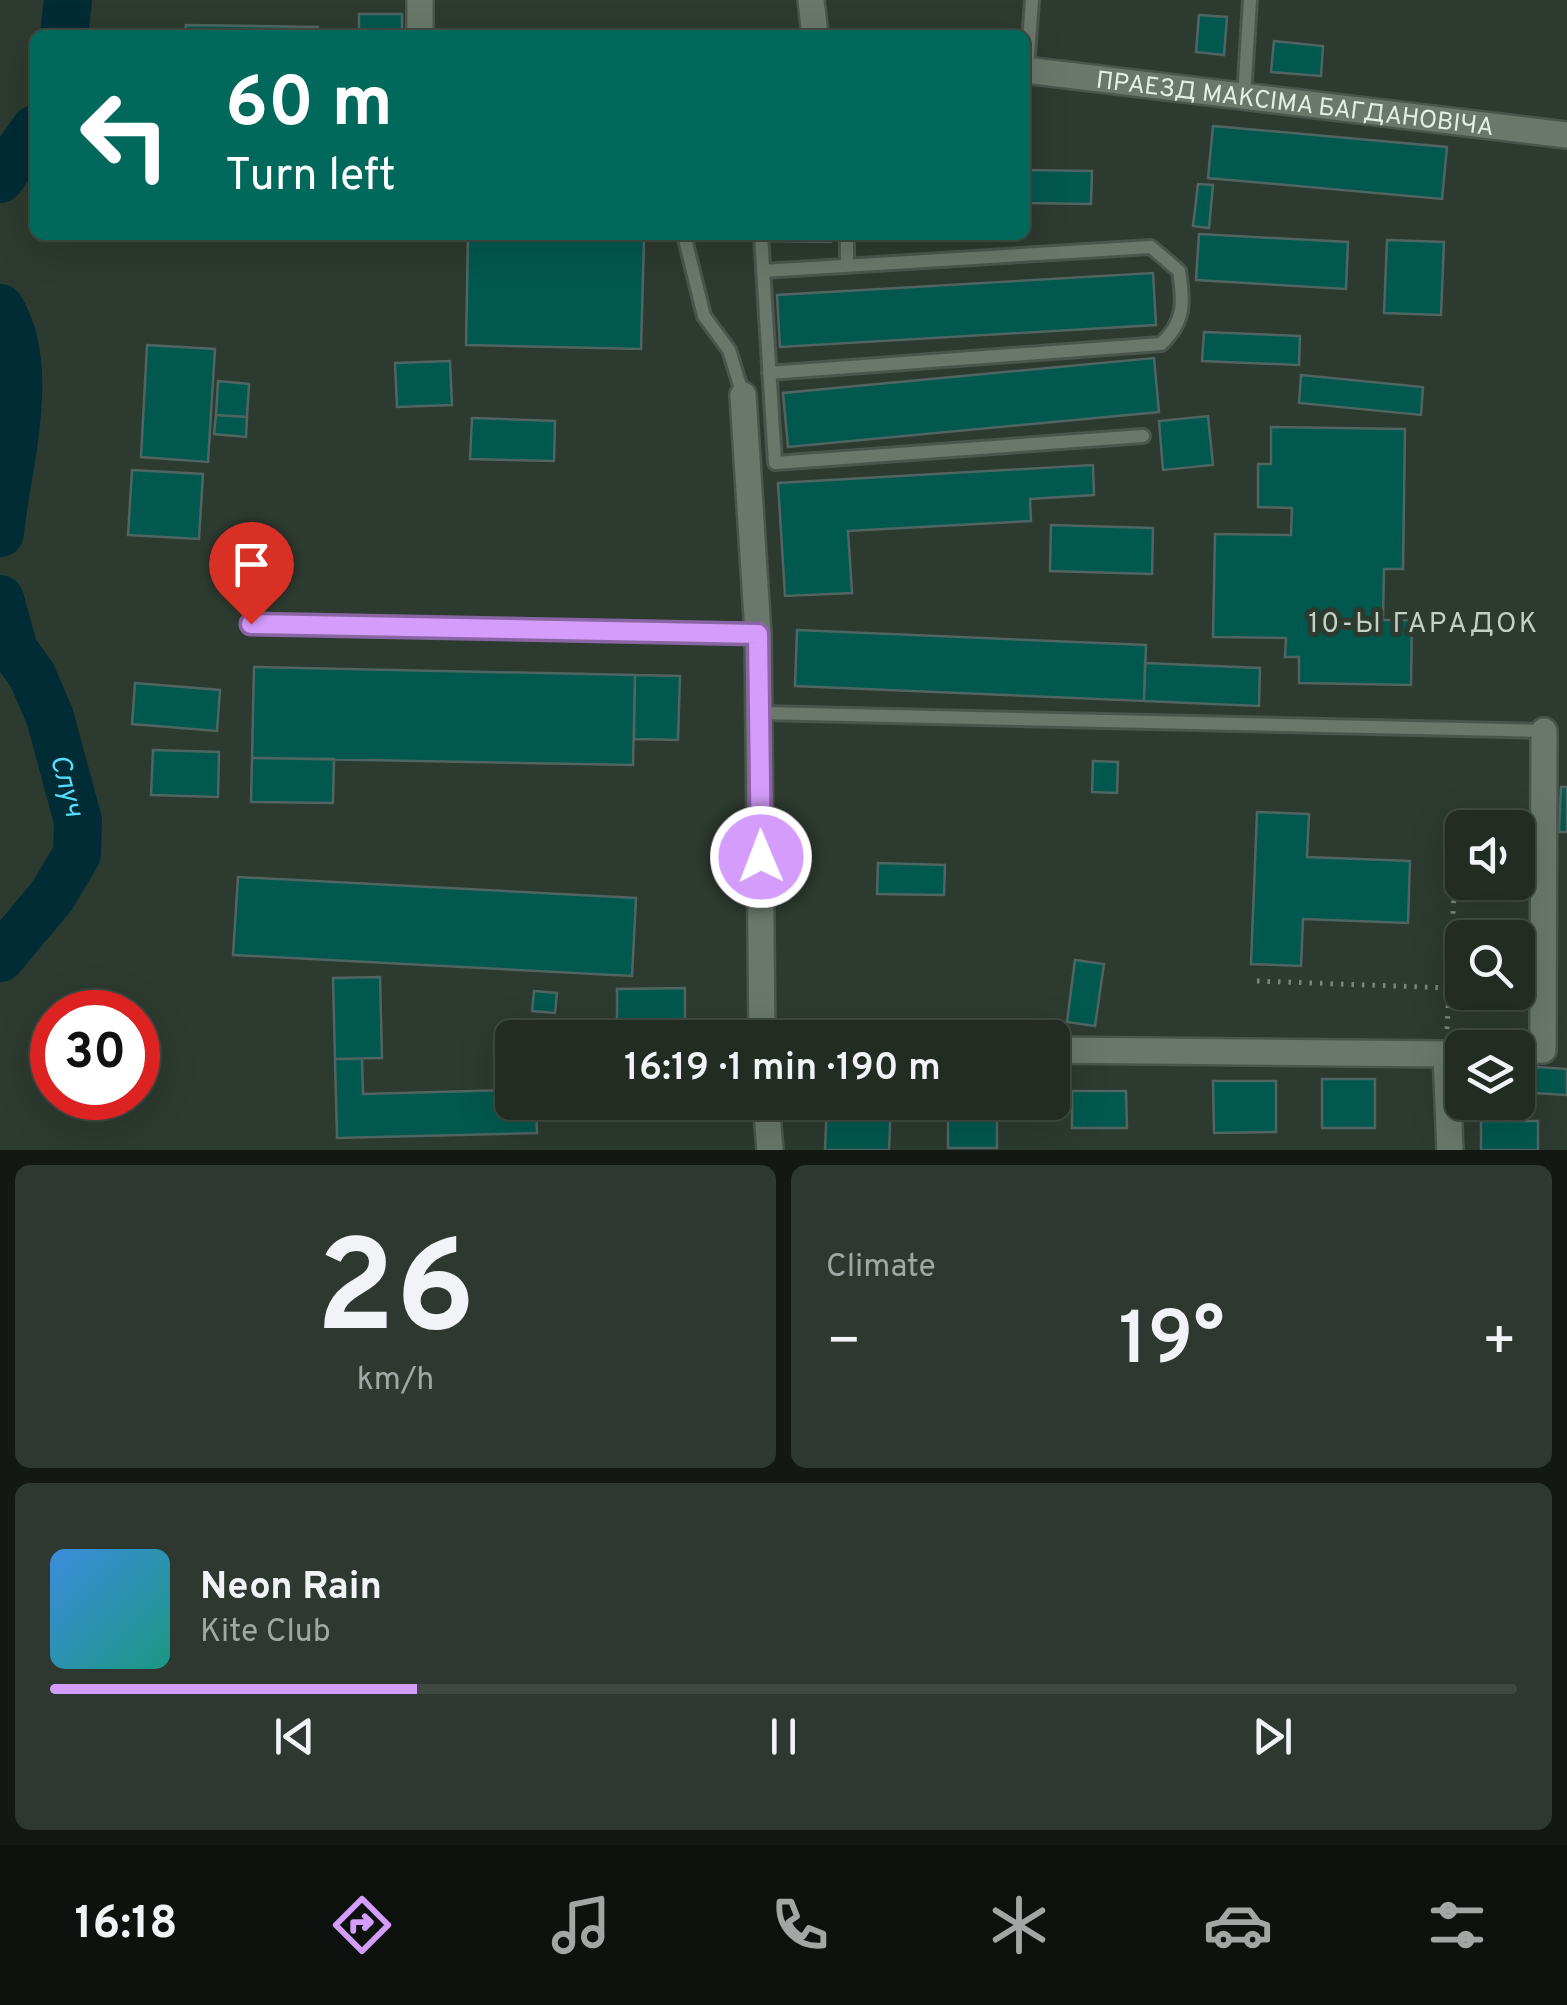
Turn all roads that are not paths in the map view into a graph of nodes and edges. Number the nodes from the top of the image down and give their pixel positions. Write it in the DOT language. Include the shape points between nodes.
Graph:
graph roads {
  1 [pos="420,0"];
  2 [pos="811,0"];
  3 [pos="1032,0"];
  4 [pos="1250,0"];
  5 [pos="420,30"];
  6 [pos="815,30"];
  7 [pos="1029,30"];
  8 [pos="1030,70"];
  9 [pos="1244,96"];
  10 [pos="1567,135"];
  11 [pos="685,240"];
  12 [pos="761,240"];
  13 [pos="847,240"];
  14 [pos="847,266"];
  15 [pos="763,271"];
  16 [pos="769,373"];
  17 [pos="742,395"];
  18 [pos="1142,436"];
  19 [pos="251,624"];
  20 [pos="758,634"];
  21 [pos="760,713"];
  22 [pos="1544,731"];
  23 [pos="762,1020"];
  24 [pos="1070,1050"];
  25 [pos="1535,1051"];
  26 [pos="1445,1054"];
  27 [pos="768,1120"];
  28 [pos="1451,1120"];
  29 [pos="770,1150"];
  30 [pos="1450,1150"];
  1 -- 5 [label="street"];
  2 -- 6 [label="street"];
  3 -- 7 [label="lane"];
  4 -- 9 [label="lane"];
  8 -- 9 [label="street, ПРАЕЗД МАКСІМА БАГДАНОВІЧА"];
  9 -- 10 [label="street, ПРАЕЗД МАКСІМА БАГДАНОВІЧА"];
  11 -- 17 [label="lane" via="704,316 729,350"];
  12 -- 15 [label="lane"];
  13 -- 14 [label="lane"];
  14 -- 15 [label="lane"];
  14 -- 16 [label="lane" via="1151,247 1179,271 1182,307 1176,331 1161,344"];
  15 -- 16 [label="lane"];
  16 -- 18 [label="lane" via="775,463"];
  17 -- 20 [label="street"];
  19 -- 20 [label="lane"];
  20 -- 21 [label="street"];
  21 -- 22 [label="lane"];
  21 -- 23 [label="street"];
  22 -- 25 [label="street" via="1542,1050"];
  24 -- 26 [label="street"];
  27 -- 29 [label="street"];
  28 -- 30 [label="street"];
}
